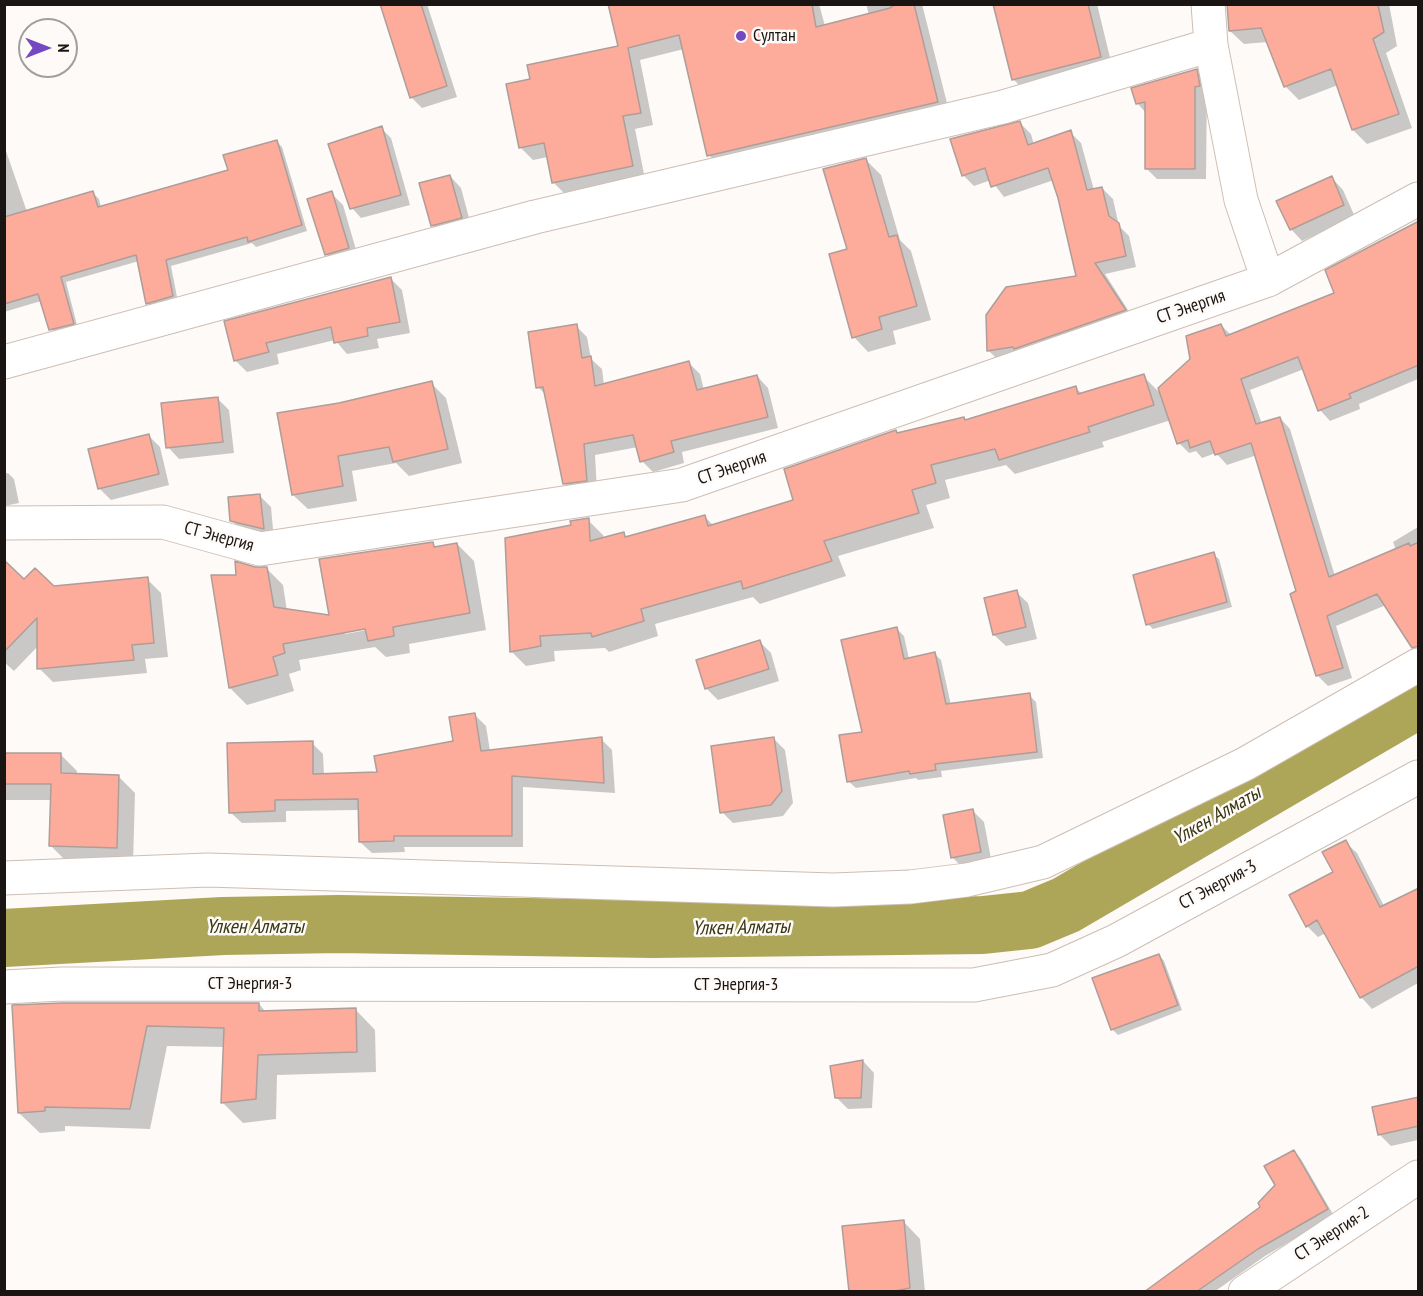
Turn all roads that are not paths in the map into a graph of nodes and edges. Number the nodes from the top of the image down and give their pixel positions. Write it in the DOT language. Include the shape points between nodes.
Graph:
graph roads {
  1 [pos="1208,4"];
  2 [pos="1211,45"];
  3 [pos="1419,199"];
  4 [pos="1268,280"];
  5 [pos="4,362"];
  6 [pos="4,523"];
  7 [pos="1419,665"];
  8 [pos="1419,777"];
  9 [pos="4,878"];
  10 [pos="4,987"];
  11 [pos="1419,1177"];
  12 [pos="1245,1292"];
  1 -- 2 [label="street"];
  2 -- 4 [label="street" via="1240,200"];
  2 -- 5 [label="street" via="1003,107 535,217"];
  3 -- 4 [label="street, СТ Энергия"];
  4 -- 6 [label="street, СТ Энергия" via="682,485 260,549 163,522"];
  7 -- 9 [label="street" via="1245,764 1043,862 967,880 833,890 208,870"];
  8 -- 10 [label="street, СТ Энергия-3" via="1116,941 1052,970 974,985"];
  11 -- 12 [label="street, СТ Энергия-2"];
}
